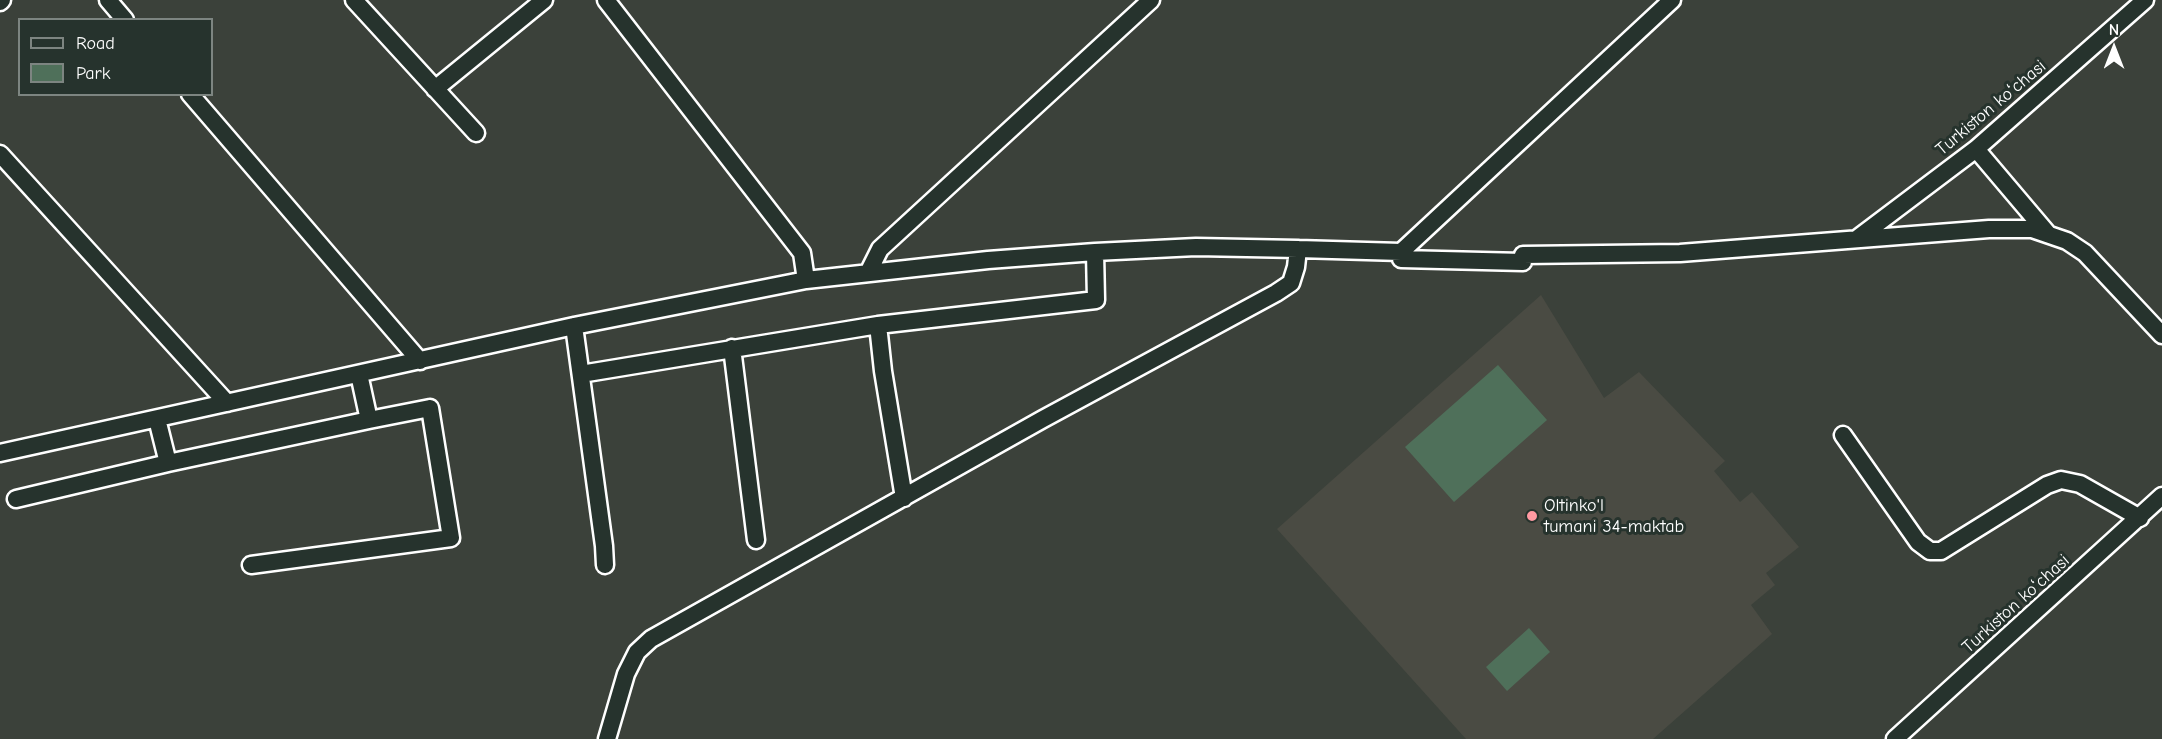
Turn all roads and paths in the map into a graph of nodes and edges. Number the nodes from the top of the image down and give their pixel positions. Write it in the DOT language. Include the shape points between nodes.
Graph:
graph roads {
  1 [pos="108,0"];
  2 [pos="354,0"];
  3 [pos="544,0"];
  4 [pos="606,0"];
  5 [pos="1152,0"];
  6 [pos="1672,0"];
  7 [pos="2145,0"];
  8 [pos="123,18"];
  9 [pos="435,89"];
  10 [pos="192,96"];
  11 [pos="476,133"];
  12 [pos="1976,149"];
  13 [pos="0,154"];
  14 [pos="2049,234"];
  15 [pos="1857,239"];
  16 [pos="1298,249"];
  17 [pos="1095,252"];
  18 [pos="1401,252"];
  19 [pos="868,273"];
  20 [pos="806,280"];
  21 [pos="878,325"];
  22 [pos="574,326"];
  23 [pos="2162,335"];
  24 [pos="732,348"];
  25 [pos="420,361"];
  26 [pos="359,374"];
  27 [pos="581,374"];
  28 [pos="227,403"];
  29 [pos="157,419"];
  30 [pos="369,420"];
  31 [pos="1843,435"];
  32 [pos="4,447"];
  33 [pos="168,463"];
  34 [pos="2162,496"];
  35 [pos="904,498"];
  36 [pos="16,499"];
  37 [pos="2140,518"];
  38 [pos="756,540"];
  39 [pos="251,565"];
  40 [pos="605,565"];
  41 [pos="607,739"];
  42 [pos="1895,739"];
  1 -- 8 [label="street"];
  2 -- 9 [label="street"];
  3 -- 9 [label="street"];
  4 -- 20 [label="street" via="802,253"];
  5 -- 19 [label="street" via="880,249"];
  6 -- 18 [label="street"];
  7 -- 12 [label="street, Turkiston koʻchasi"];
  9 -- 11 [label="street"];
  10 -- 25 [label="street"];
  12 -- 14 [label="street"];
  12 -- 15 [label="street, Turkiston koʻchasi"];
  13 -- 28 [label="street"];
  14 -- 15 [label="street" via="2013,228"];
  14 -- 23 [label="street" via="2085,253"];
  15 -- 18 [label="street" via="1680,253 1523,255 1522,262 1401,259"];
  16 -- 17 [label="street" via="1196,247"];
  16 -- 18 [label="street"];
  16 -- 35 [label="street" via="1291,283 1276,293"];
  17 -- 19 [label="street"];
  17 -- 21 [label="street" via="1096,300"];
  19 -- 20 [label="street"];
  20 -- 22 [label="street"];
  21 -- 24 [label="street"];
  21 -- 35 [label="street"];
  22 -- 25 [label="street"];
  22 -- 27 [label="street"];
  24 -- 27 [label="street"];
  24 -- 38 [label="street"];
  25 -- 26 [label="street"];
  26 -- 28 [label="street"];
  26 -- 30 [label="street"];
  27 -- 40 [label="street"];
  28 -- 29 [label="street"];
  29 -- 32 [label="street"];
  29 -- 33 [label="street"];
  30 -- 33 [label="street"];
  30 -- 39 [label="street" via="430,408 451,538"];
  31 -- 37 [label="street" via="1918,542 1930,551 1941,551 2061,480 2080,484"];
  33 -- 36 [label="street"];
  34 -- 37 [label="street, Turkiston koʻchasi"];
  35 -- 41 [label="street" via="651,639 637,652 626,674"];
  37 -- 42 [label="street, Turkiston koʻchasi"];
}
